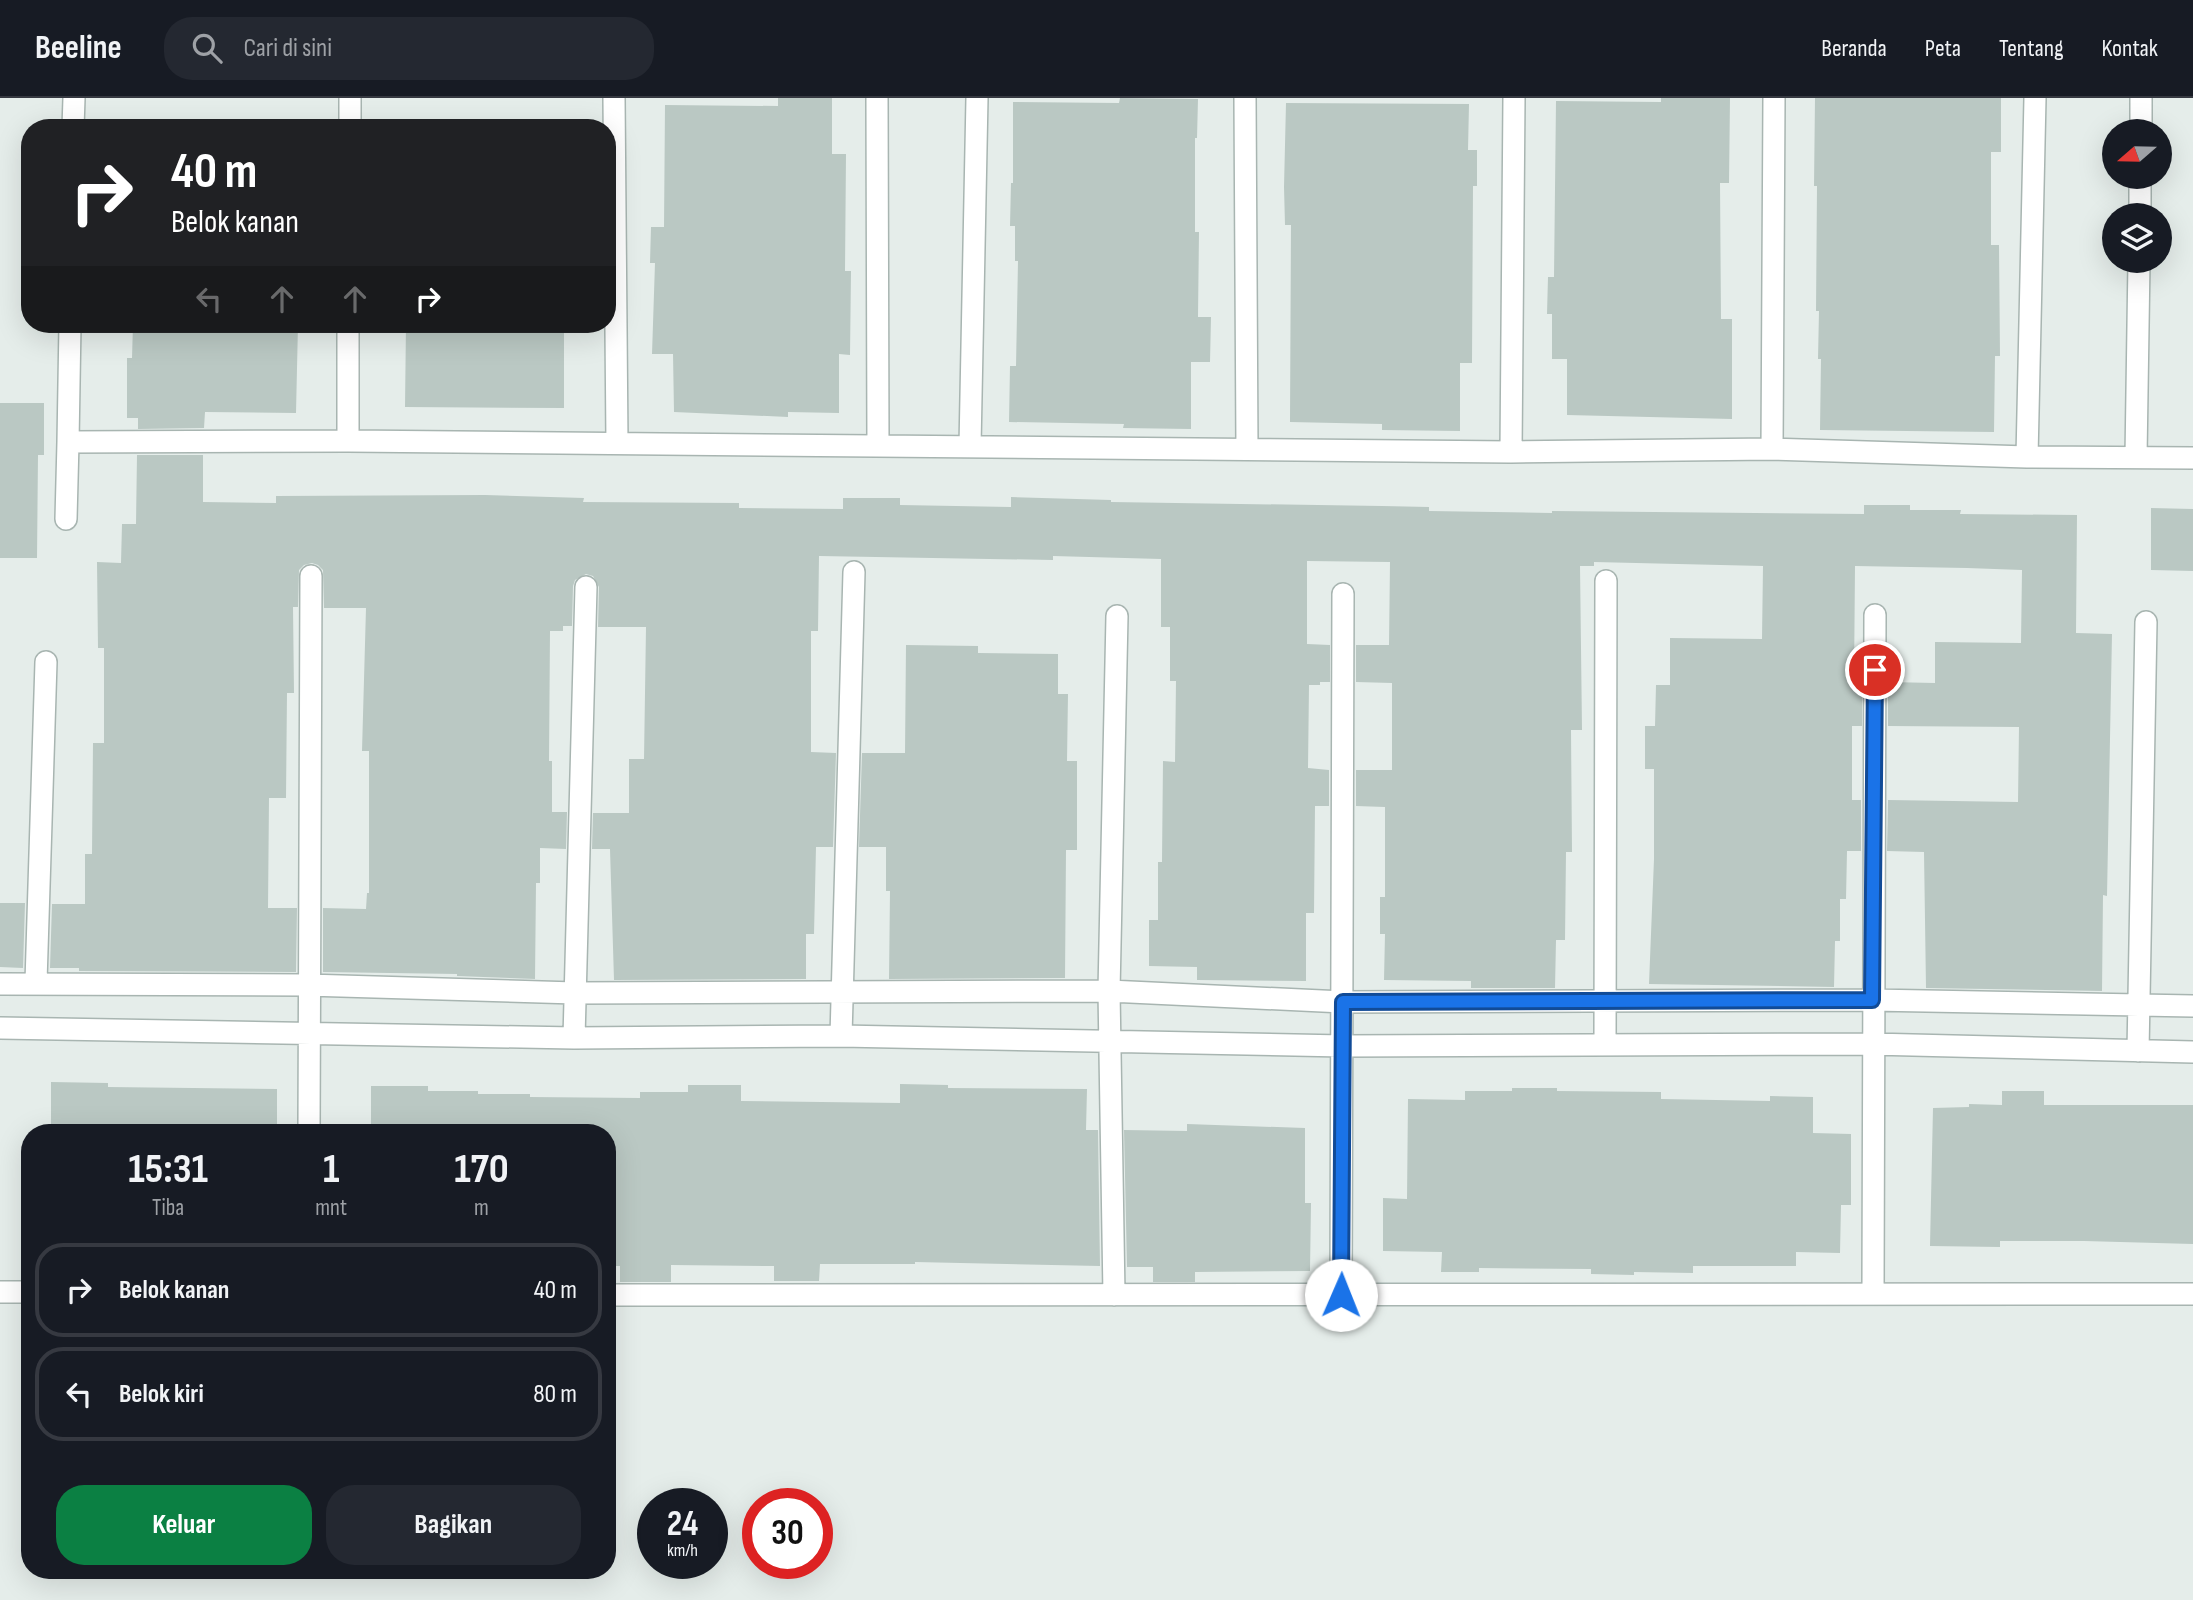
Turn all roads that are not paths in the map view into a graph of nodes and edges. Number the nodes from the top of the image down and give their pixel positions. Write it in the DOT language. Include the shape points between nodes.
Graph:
graph roads {
  1 [pos="74,98"];
  2 [pos="350,98"];
  3 [pos="614,98"];
  4 [pos="877,98"];
  5 [pos="977,98"];
  6 [pos="1245,98"];
  7 [pos="1514,98"];
  8 [pos="1774,98"];
  9 [pos="2035,98"];
  10 [pos="2141,98"];
  11 [pos="73,119"];
  12 [pos="350,119"];
  13 [pos="614,119"];
  14 [pos="2141,119"];
  15 [pos="2139,273"];
  16 [pos="616,328"];
  17 [pos="70,333"];
  18 [pos="348,333"];
  19 [pos="348,441"];
  20 [pos="68,442"];
  21 [pos="617,443"];
  22 [pos="878,446"];
  23 [pos="970,446"];
  24 [pos="1247,449"];
  25 [pos="1772,449"];
  26 [pos="1511,452"];
  27 [pos="2027,457"];
  28 [pos="2136,457"];
  29 [pos="2193,458"];
  30 [pos="66,519"];
  31 [pos="854,572"];
  32 [pos="310,576"];
  33 [pos="1606,581"];
  34 [pos="586,587"];
  35 [pos="1343,594"];
  36 [pos="1875,615"];
  37 [pos="1117,616"];
  38 [pos="2146,622"];
  39 [pos="46,662"];
  40 [pos="36,982"];
  41 [pos="0,984"];
  42 [pos="307,985"];
  43 [pos="841,990"];
  44 [pos="1110,991"];
  45 [pos="575,993"];
  46 [pos="1606,1000"];
  47 [pos="1872,1000"];
  48 [pos="1343,1002"];
  49 [pos="2193,1006"];
  50 [pos="2139,1007"];
  51 [pos="0,1028"];
  52 [pos="309,1035"];
  53 [pos="841,1035"];
  54 [pos="574,1038"];
  55 [pos="1110,1043"];
  56 [pos="1872,1044"];
  57 [pos="1605,1045"];
  58 [pos="1343,1046"];
  59 [pos="2138,1051"];
  60 [pos="2193,1052"];
  61 [pos="309,1124"];
  62 [pos="0,1292"];
  63 [pos="21,1292"];
  64 [pos="1873,1294"];
  65 [pos="2193,1294"];
  66 [pos="616,1295"];
  67 [pos="1114,1295"];
  68 [pos="1341,1295"];
  1 -- 11 [label="street"];
  2 -- 12 [label="street"];
  3 -- 13 [label="street"];
  4 -- 22 [label="street"];
  5 -- 23 [label="street"];
  6 -- 24 [label="street"];
  7 -- 26 [label="street"];
  8 -- 25 [label="street"];
  9 -- 27 [label="street"];
  10 -- 14 [label="street"];
  15 -- 28 [label="street"];
  16 -- 21 [label="street"];
  17 -- 20 [label="street"];
  18 -- 19 [label="street"];
  19 -- 20 [label="street"];
  19 -- 21 [label="street"];
  20 -- 30 [label="street"];
  21 -- 22 [label="street"];
  22 -- 23 [label="street"];
  23 -- 24 [label="street"];
  24 -- 26 [label="street"];
  25 -- 26 [label="street"];
  25 -- 27 [label="street"];
  27 -- 28 [label="street"];
  28 -- 29 [label="street"];
  31 -- 43 [label="street"];
  32 -- 42 [label="street"];
  33 -- 46 [label="street"];
  34 -- 45 [label="street"];
  35 -- 48 [label="street"];
  36 -- 47 [label="street"];
  37 -- 44 [label="street"];
  38 -- 50 [label="street"];
  39 -- 40 [label="street"];
  40 -- 41 [label="street"];
  40 -- 42 [label="street"];
  42 -- 45 [label="street"];
  42 -- 52 [label="street"];
  43 -- 44 [label="street"];
  43 -- 45 [label="street"];
  43 -- 53 [label="street"];
  44 -- 48 [label="street"];
  44 -- 55 [label="street"];
  45 -- 54 [label="street"];
  46 -- 47 [label="street"];
  46 -- 48 [label="street"];
  46 -- 57 [label="street"];
  47 -- 50 [label="street"];
  47 -- 56 [label="street"];
  48 -- 58 [label="street"];
  49 -- 50 [label="street"];
  50 -- 59 [label="street"];
  51 -- 52 [label="street"];
  52 -- 54 [label="street"];
  52 -- 61 [label="street"];
  53 -- 54 [label="street"];
  53 -- 55 [label="street"];
  55 -- 58 [label="street"];
  55 -- 67 [label="street"];
  56 -- 57 [label="street"];
  56 -- 59 [label="street"];
  56 -- 64 [label="street"];
  57 -- 58 [label="street"];
  58 -- 68 [label="street"];
  59 -- 60 [label="street"];
  62 -- 63 [label="street"];
  64 -- 65 [label="street"];
  64 -- 68 [label="street"];
  66 -- 67 [label="street"];
  67 -- 68 [label="street"];
}
